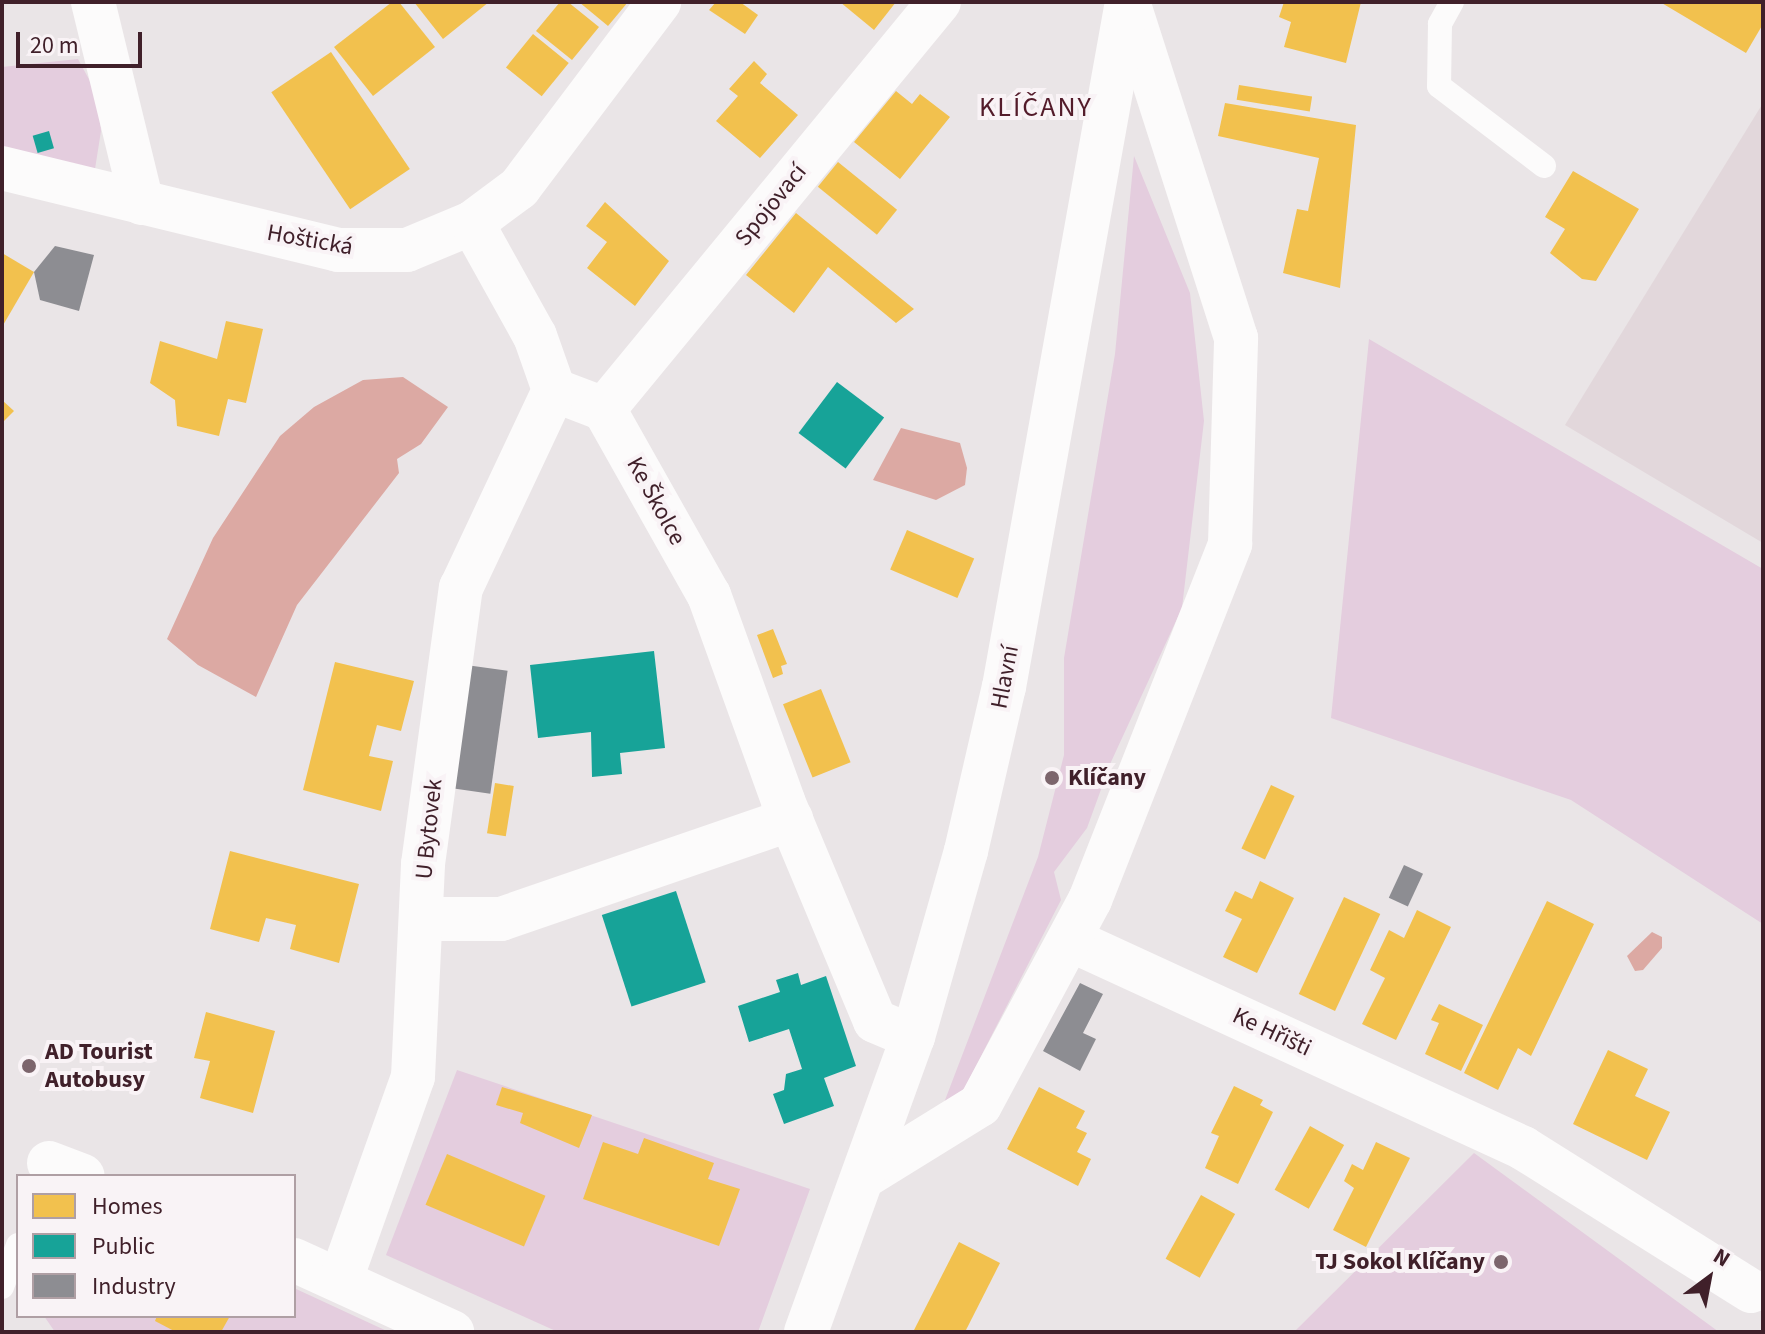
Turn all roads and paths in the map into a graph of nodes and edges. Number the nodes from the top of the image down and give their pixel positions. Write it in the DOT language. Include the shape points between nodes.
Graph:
graph roads {
  1 [pos="93,2"];
  2 [pos="659,2"];
  3 [pos="939,2"];
  4 [pos="1128,2"];
  5 [pos="1452,2"];
  6 [pos="1544,166"];
  7 [pos="2,168"];
  8 [pos="142,203"];
  9 [pos="472,223"];
  10 [pos="554,390"];
  11 [pos="604,409"];
  12 [pos="791,819"];
  13 [pos="423,919"];
  14 [pos="1071,940"];
  15 [pos="913,1037"];
  16 [pos="865,1176"];
  17 [pos="16,1250"];
  18 [pos="296,1261"];
  19 [pos="341,1279"];
  20 [pos="2,1287"];
  21 [pos="1751,1291"];
  22 [pos="452,1332"];
  23 [pos="806,1332"];
  1 -- 8 [label="street"];
  2 -- 9 [label="street, Hoštická" via="519,188"];
  3 -- 11 [label="street, Spojovací"];
  4 -- 14 [label="street" via="1236,338 1230,544"];
  4 -- 15 [label="street, Hlavní" via="1004,687 966,851"];
  5 -- 6 [label="lane" via="1440,24 1439,86"];
  7 -- 8 [label="street, Hoštická"];
  8 -- 9 [label="street, Hoštická" via="338,250 407,250"];
  9 -- 10 [label="street" via="535,336"];
  10 -- 11 [label="street"];
  10 -- 13 [label="street, U Bytovek" via="461,588 423,864"];
  11 -- 12 [label="street, Ke Školce" via="709,595"];
  12 -- 13 [label="street" via="501,919"];
  12 -- 15 [label="street, Ke Školce" via="875,1021"];
  13 -- 19 [label="street, U Bytovek" via="413,1077"];
  14 -- 16 [label="street" via="980,1105"];
  14 -- 21 [label="street, Ke Hřišti" via="1523,1148"];
  15 -- 16 [label="street, Hlavní"];
  16 -- 23 [label="street, Hlavní"];
  17 -- 20 [label="lane"];
  18 -- 19 [label="street"];
  19 -- 22 [label="street"];
}
